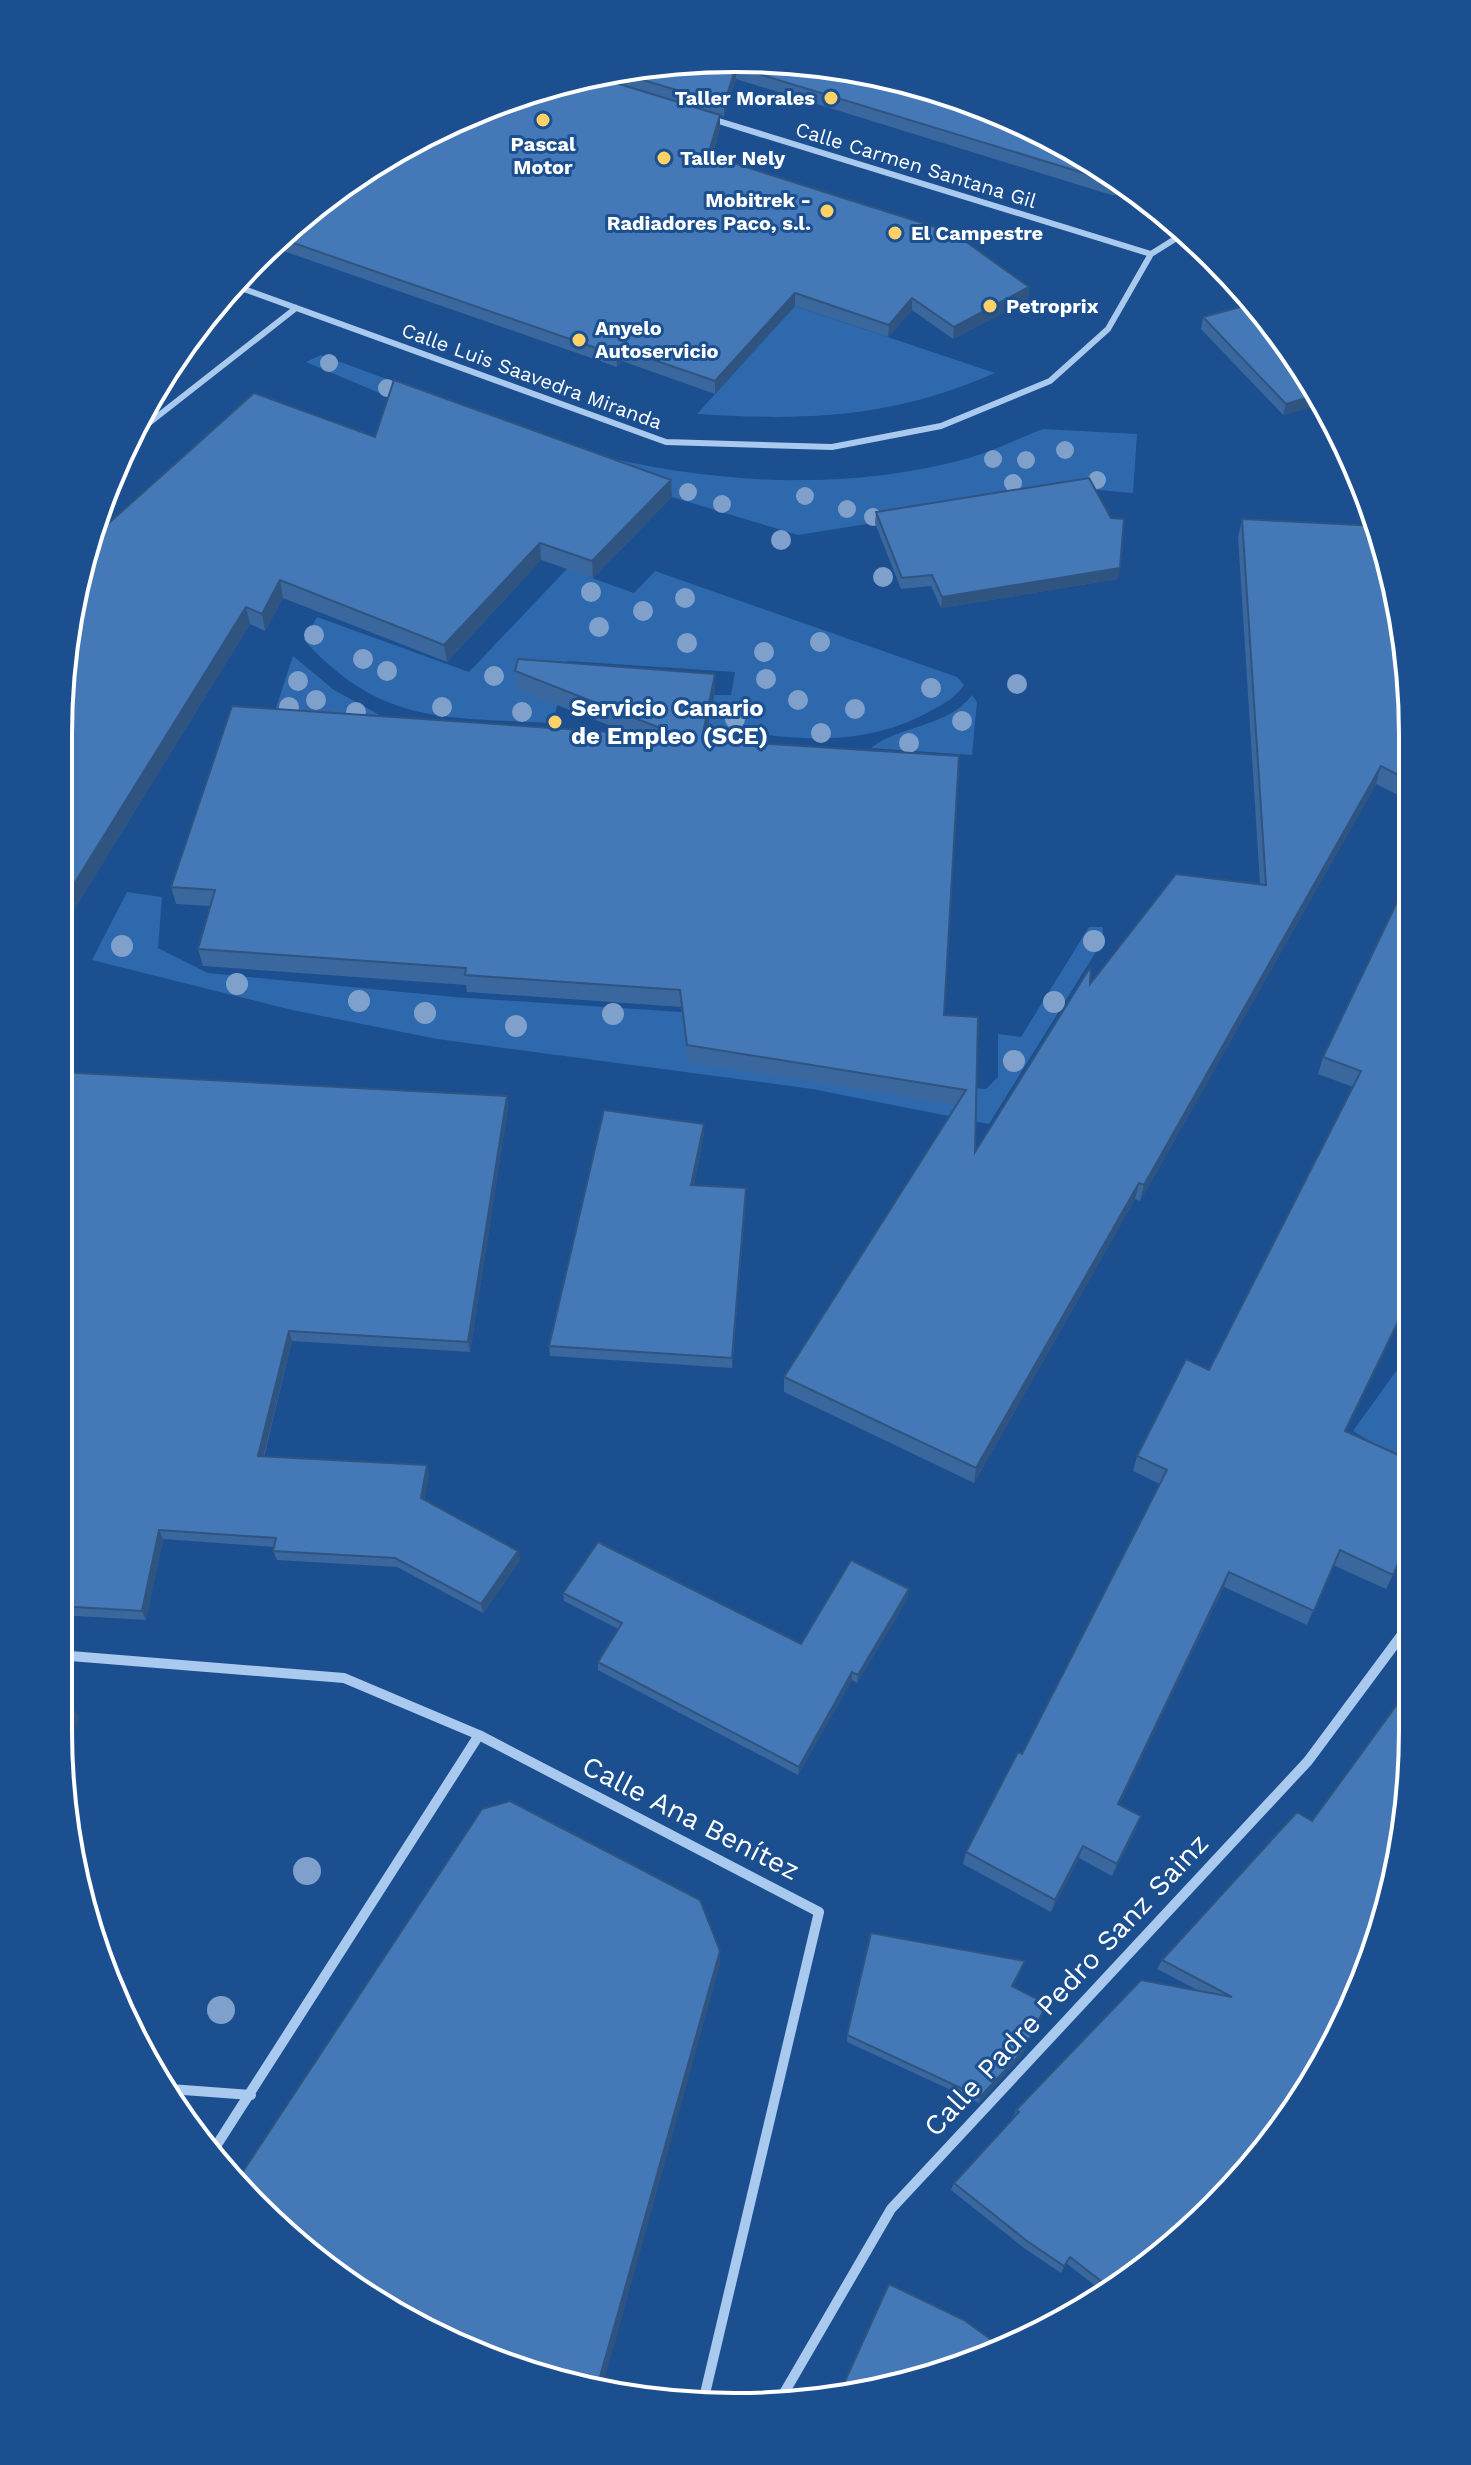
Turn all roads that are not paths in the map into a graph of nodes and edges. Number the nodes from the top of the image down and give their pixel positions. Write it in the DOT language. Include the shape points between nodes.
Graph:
graph roads {
  1 [pos="700,115"];
  2 [pos="1175,239"];
  3 [pos="1151,254"];
  4 [pos="245,289"];
  5 [pos="296,308"];
  6 [pos="152,421"];
  7 [pos="1399,1638"];
  8 [pos="72,1656"];
  9 [pos="479,1735"];
  10 [pos="179,2090"];
  11 [pos="251,2095"];
  12 [pos="218,2144"];
  13 [pos="785,2391"];
  14 [pos="705,2392"];
  1 -- 3 [label="street, Calle Carmen Santana Gil"];
  2 -- 3 [label="street, Calle Luis Saavedra Miranda"];
  3 -- 5 [label="street, Calle Luis Saavedra Miranda" via="1108,329 1050,381 941,426 832,447 666,442"];
  4 -- 5 [label="street, Calle Luis Saavedra Miranda"];
  5 -- 6 [label="street"];
  7 -- 13 [label="street, Calle Padre Pedro Sanz Sainz" via="1308,1761 891,2209"];
  8 -- 9 [label="street, Calle Ana Benítez" via="344,1678"];
  9 -- 11 [label="street"];
  9 -- 14 [label="street, Calle Ana Benítez" via="819,1912"];
  10 -- 11 [label="street"];
  11 -- 12 [label="street"];
}
